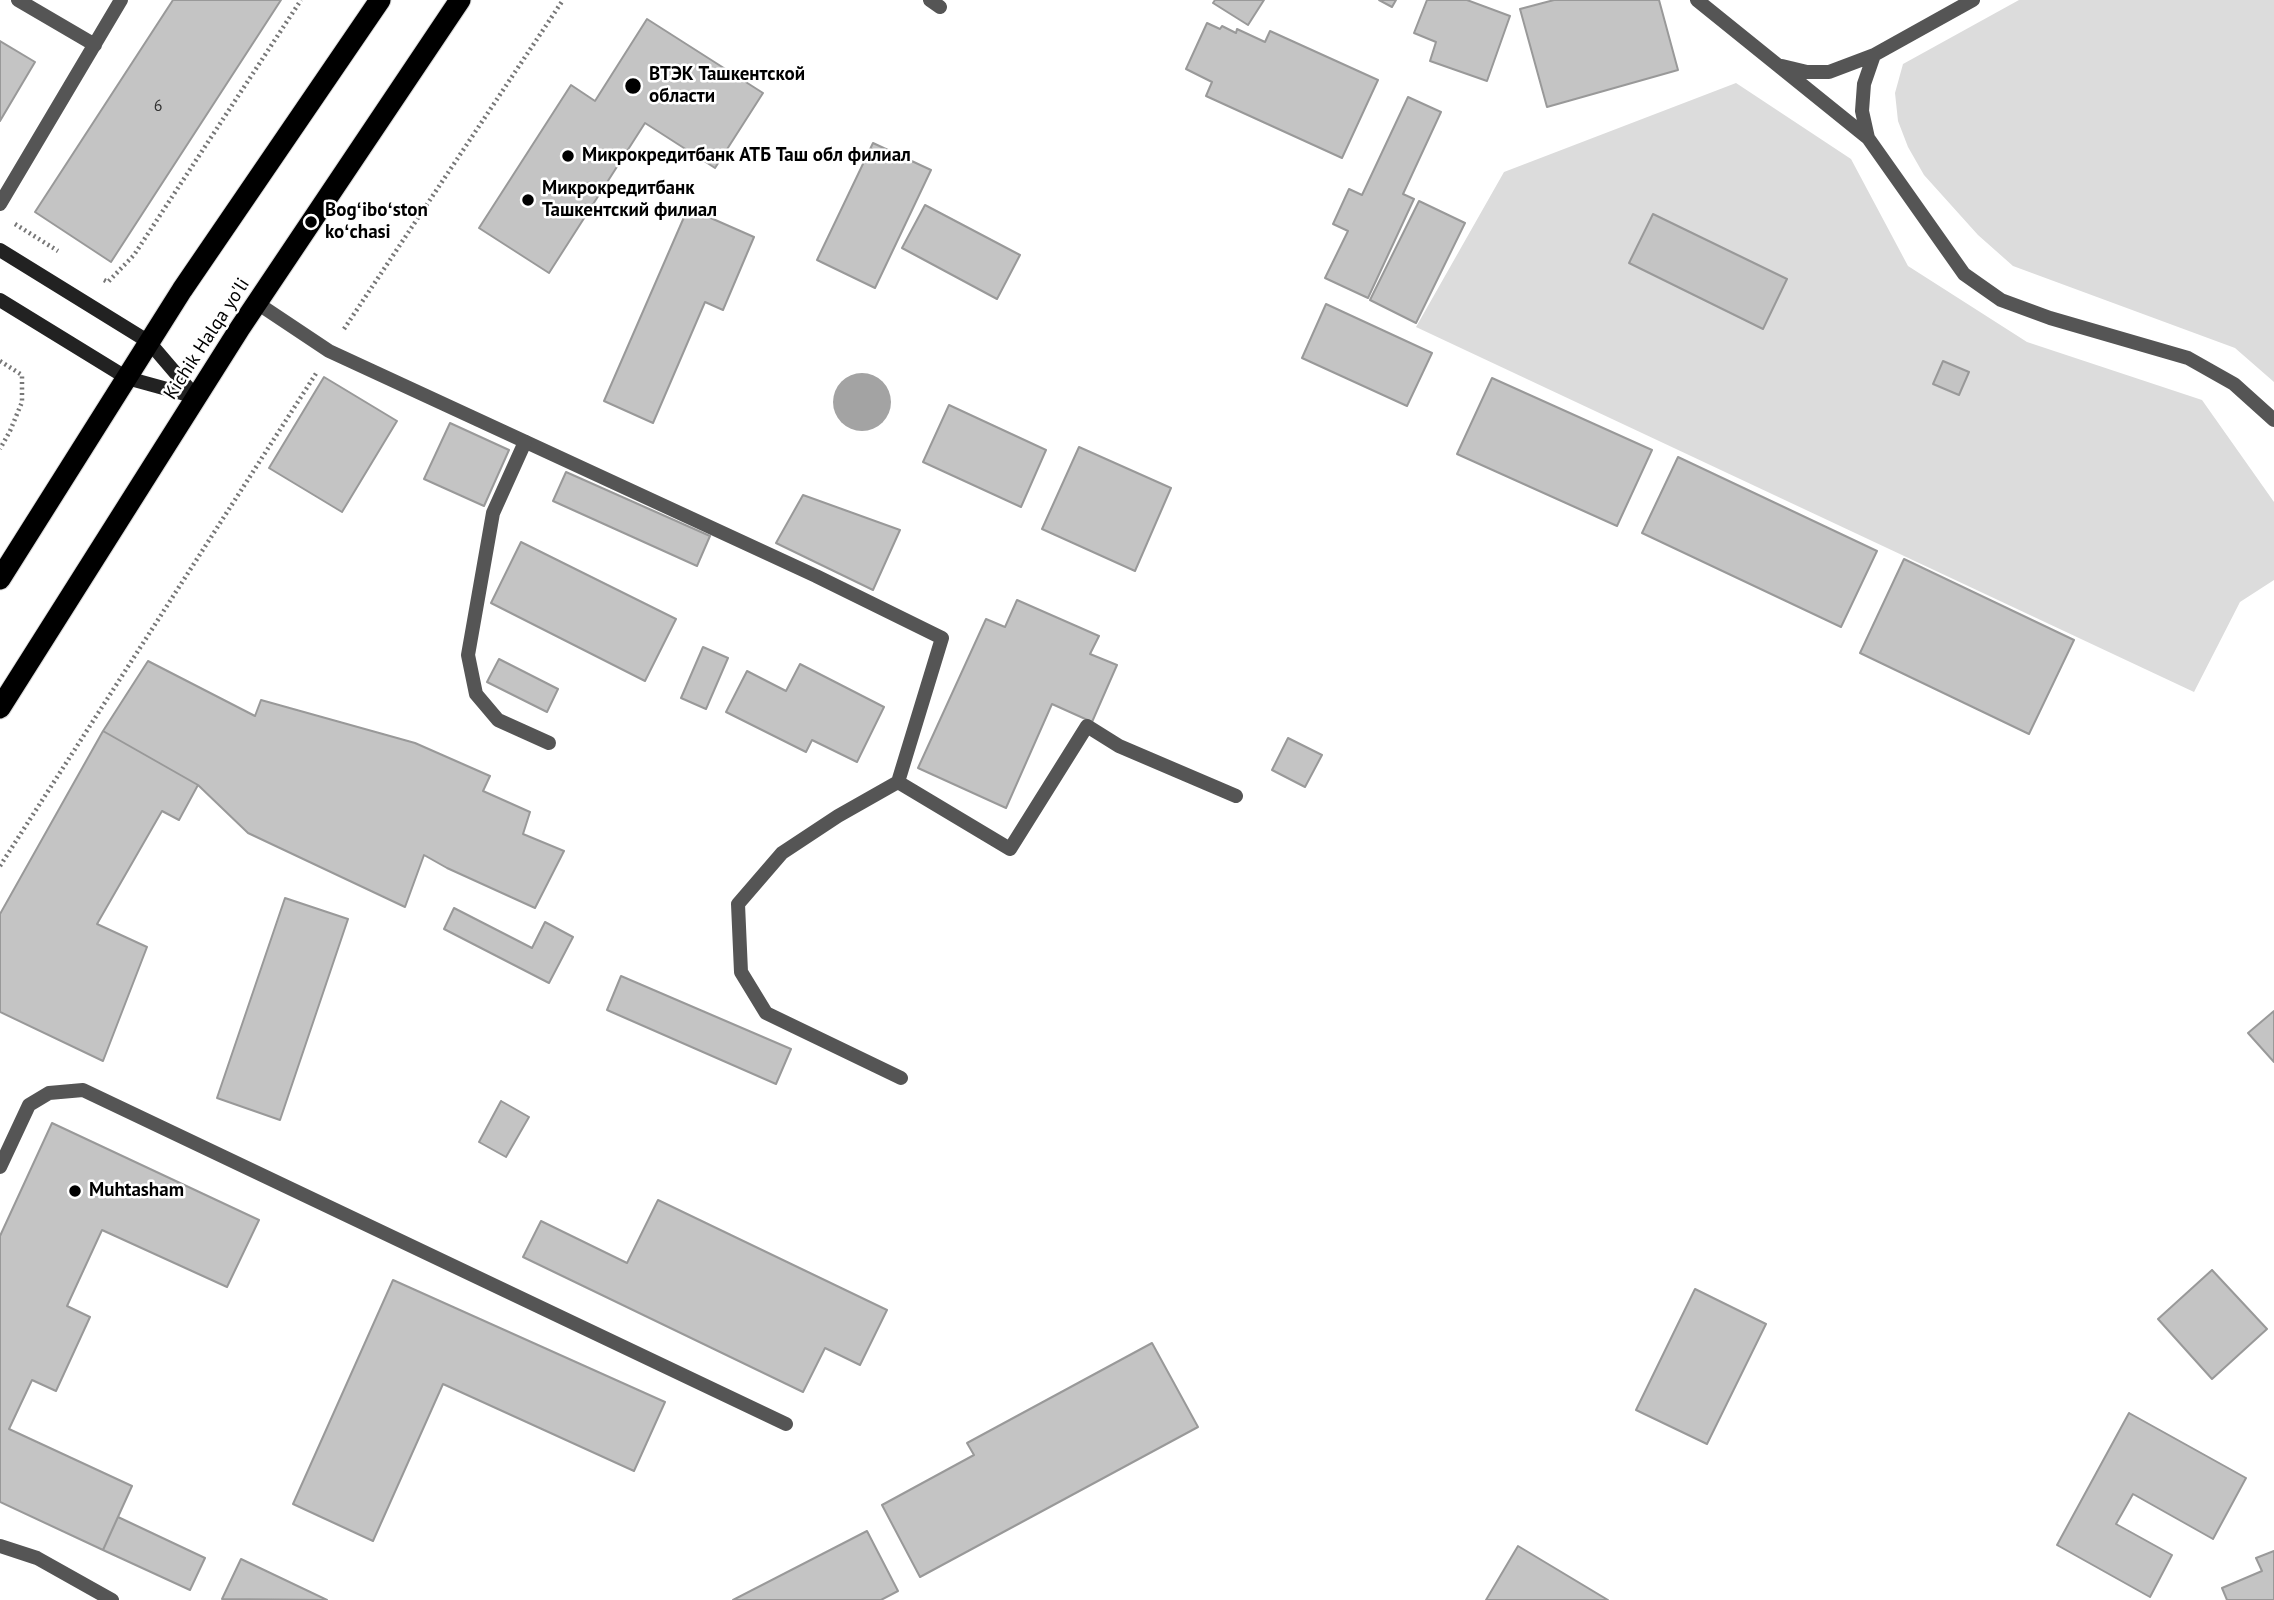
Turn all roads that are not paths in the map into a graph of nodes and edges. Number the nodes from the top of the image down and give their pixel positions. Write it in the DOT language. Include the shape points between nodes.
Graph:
graph roads {
  1 [pos="18,0"];
  2 [pos="121,0"];
  3 [pos="380,0"];
  4 [pos="460,0"];
  5 [pos="1697,0"];
  6 [pos="1973,0"];
  7 [pos="95,45"];
  8 [pos="1874,55"];
  9 [pos="1778,65"];
  10 [pos="1868,138"];
  11 [pos="0,204"];
  12 [pos="0,250"];
  13 [pos="0,300"];
  14 [pos="257,303"];
  15 [pos="149,342"];
  16 [pos="127,378"];
  17 [pos="196,397"];
  18 [pos="2274,420"];
  19 [pos="525,442"];
  20 [pos="0,579"];
  21 [pos="0,708"];
  22 [pos="549,743"];
  23 [pos="898,782"];
  24 [pos="1236,796"];
  25 [pos="901,1078"];
  26 [pos="0,1167"];
  27 [pos="786,1424"];
  28 [pos="0,1546"];
  29 [pos="112,1600"];
  1 -- 7 [label="street"];
  2 -- 7 [label="street"];
  3 -- 15 [label="highway"];
  4 -- 14 [label="highway, Kichik Halqa yo'li"];
  5 -- 9 [label="street"];
  6 -- 8 [label="street"];
  7 -- 11 [label="street"];
  8 -- 9 [label="street" via="1829,72"];
  8 -- 10 [label="street" via="1864,84 1862,111"];
  9 -- 10 [label="street"];
  10 -- 18 [label="street" via="1964,274 2001,300 2188,358 2234,384"];
  12 -- 15 [label="street"];
  13 -- 16 [label="street"];
  14 -- 17 [label="highway, Kichik Halqa yo'li"];
  14 -- 19 [label="street" via="329,351"];
  15 -- 16 [label="highway"];
  15 -- 17 [label="street"];
  16 -- 17 [label="street"];
  16 -- 20 [label="highway"];
  17 -- 21 [label="highway, Kichik Halqa yo'li"];
  19 -- 22 [label="street" via="494,513 468,655 476,694 498,720"];
  19 -- 23 [label="street" via="942,638"];
  23 -- 24 [label="street" via="1010,849 1087,726 1119,746"];
  23 -- 25 [label="street" via="782,853 738,904 741,972 766,1013"];
  26 -- 27 [label="street" via="29,1105 48,1093 83,1090"];
  28 -- 29 [label="street" via="37,1558"];
}
